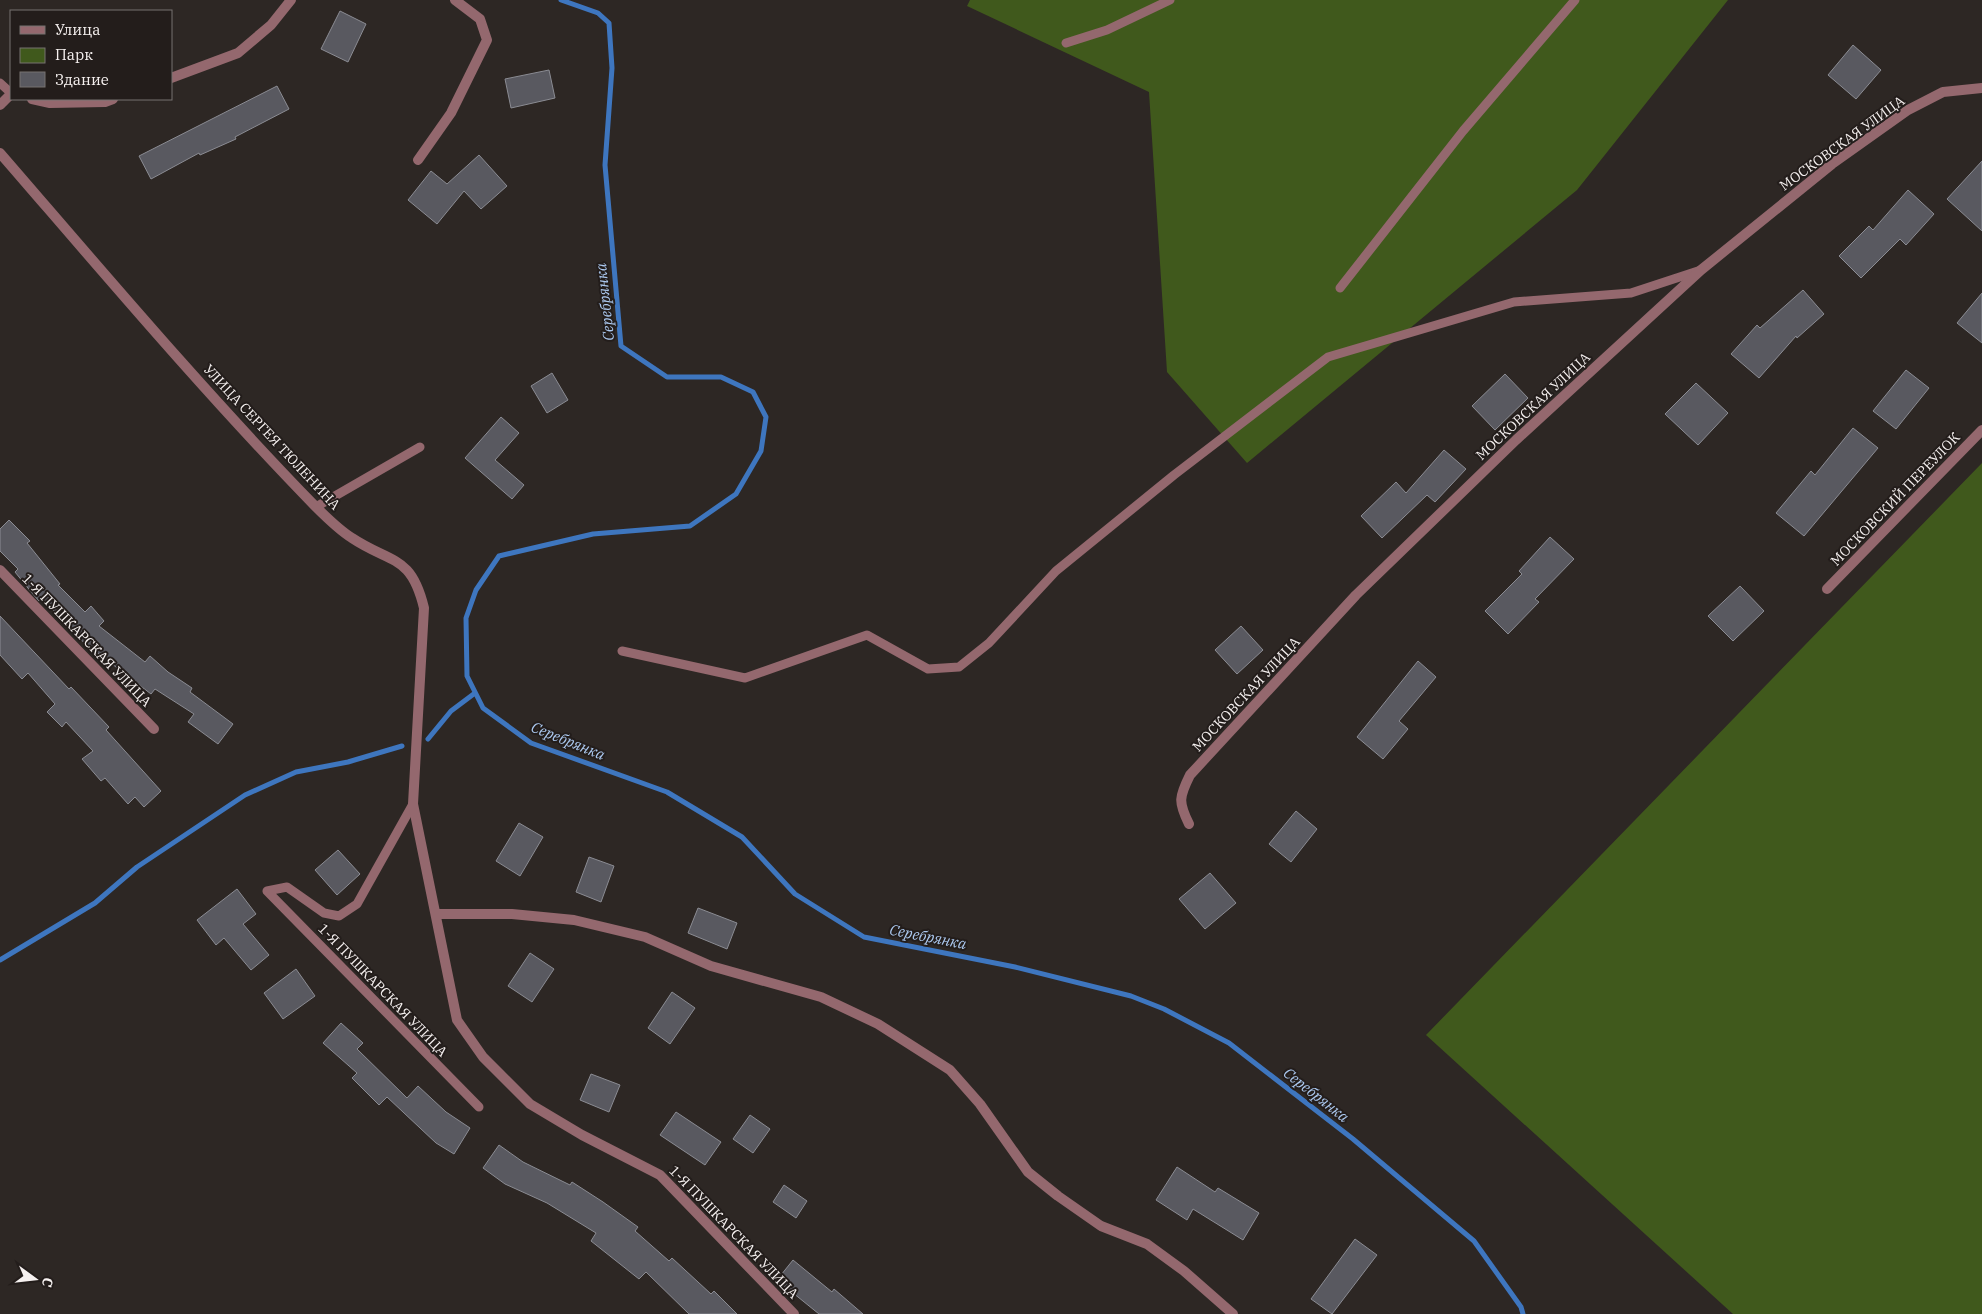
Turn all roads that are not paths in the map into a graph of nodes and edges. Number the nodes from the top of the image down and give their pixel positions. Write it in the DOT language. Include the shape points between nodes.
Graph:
graph roads {
  1 [pos="291,0"];
  2 [pos="455,0"];
  3 [pos="1170,0"];
  4 [pos="1575,0"];
  5 [pos="1066,43"];
  6 [pos="172,78"];
  7 [pos="0,83"];
  8 [pos="1982,88"];
  9 [pos="10,93"];
  10 [pos="10,95"];
  11 [pos="36,100"];
  12 [pos="110,100"];
  13 [pos="0,105"];
  14 [pos="0,153"];
  15 [pos="418,160"];
  16 [pos="1701,270"];
  17 [pos="1340,288"];
  18 [pos="1982,430"];
  19 [pos="420,446"];
  20 [pos="316,507"];
  21 [pos="0,570"];
  22 [pos="1827,588"];
  23 [pos="622,651"];
  24 [pos="154,729"];
  25 [pos="413,804"];
  26 [pos="1189,824"];
  27 [pos="436,914"];
  28 [pos="479,1108"];
  29 [pos="794,1314"];
  30 [pos="1233,1314"];
  1 -- 6 [label="street" via="271,26 238,53"];
  2 -- 15 [label="street" via="480,19 487,40 451,113"];
  3 -- 5 [label="lane" via="1107,30"];
  4 -- 17 [label="lane" via="1463,131"];
  7 -- 9 [label="lane"];
  8 -- 16 [label="street, МОСКОВСКАЯ УЛИЦА" via="1943,92 1908,110 1832,164"];
  10 -- 13 [label="street"];
  11 -- 12 [label="street" via="50,103"];
  14 -- 20 [label="street, УЛИЦА СЕРГЕЯ ТЮЛЕНИНА" via="154,331"];
  16 -- 23 [label="lane" via="1631,293 1514,302 1328,357 1056,571 989,643 959,667 928,669 867,635 745,678"];
  16 -- 26 [label="street, МОСКОВСКАЯ УЛИЦА" via="1516,440 1363,588 1233,728 1190,775 1180,796 1182,811"];
  18 -- 22 [label="street, МОСКОВСКИЙ ПЕРЕУЛОК"];
  19 -- 20 [label="lane"];
  20 -- 25 [label="street, УЛИЦА СЕРГЕЯ ТЮЛЕНИНА" via="352,538 398,562 418,585 424,608"];
  21 -- 24 [label="street, 1-Я ПУШКАРСКАЯ УЛИЦА"];
  25 -- 27 [label="street, УЛИЦА СЕРГЕЯ ТЮЛЕНИНА"];
  25 -- 28 [label="lane, 1-Я ПУШКАРСКАЯ УЛИЦА" via="357,904 339,916 324,913 287,887 267,891"];
  27 -- 29 [label="street, 1-Я ПУШКАРСКАЯ УЛИЦА" via="457,1020 483,1058 530,1104 660,1175"];
  27 -- 30 [label="street" via="512,914 574,920 645,937 711,966 821,997 878,1024 950,1070 980,1104 1028,1172 1101,1226 1147,1244"];
}
